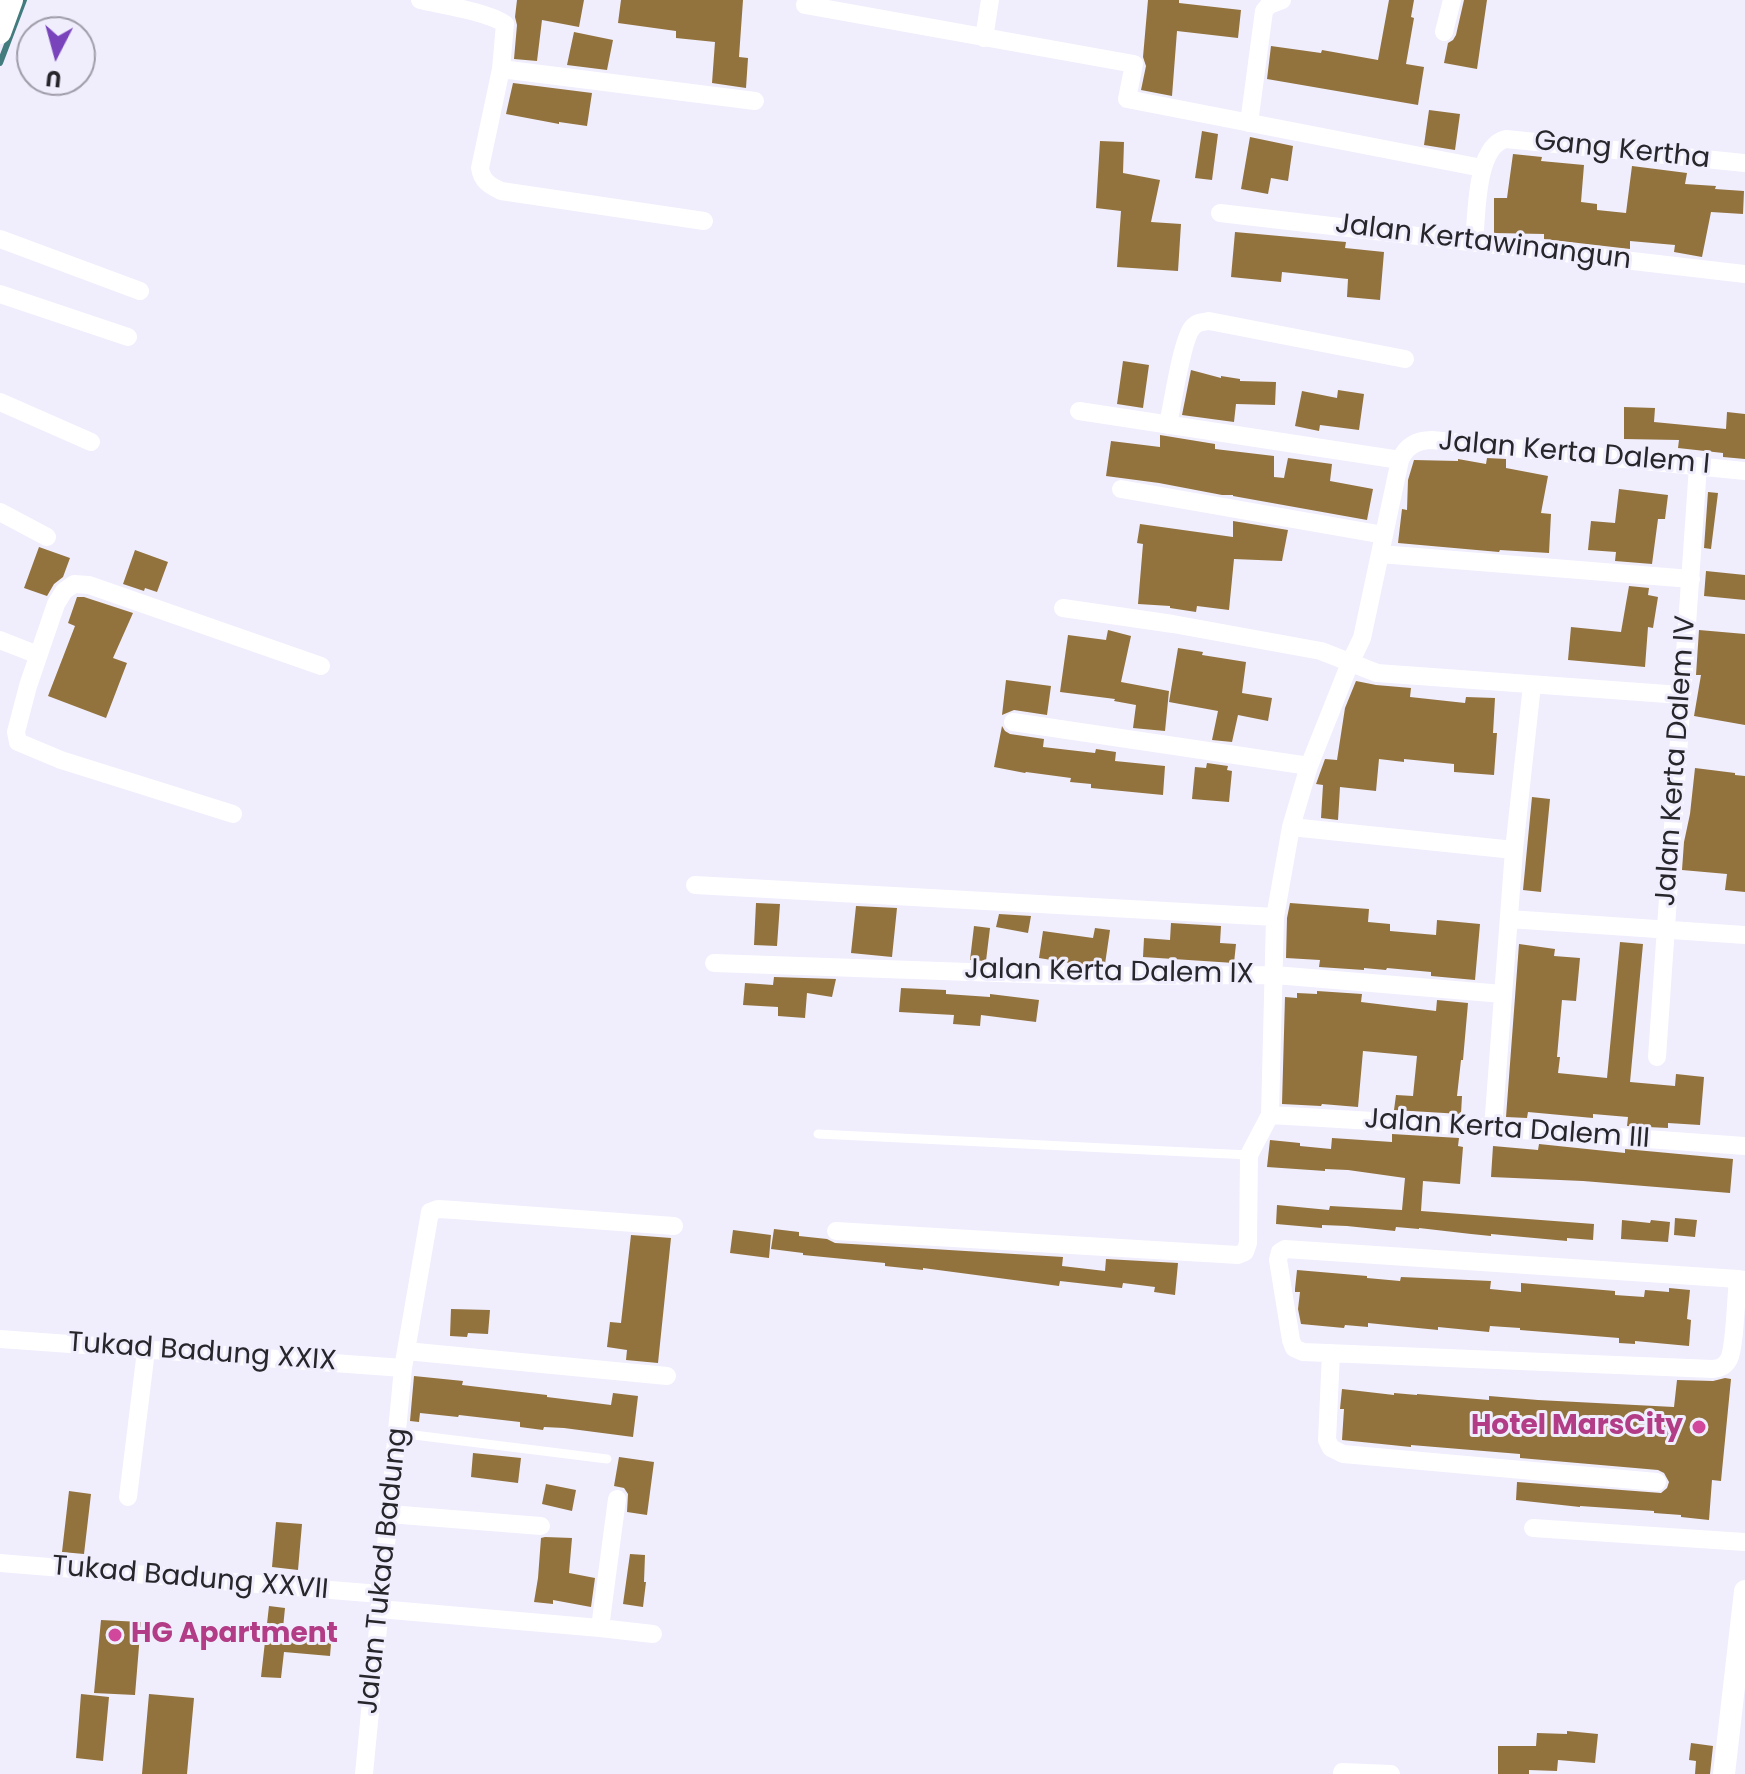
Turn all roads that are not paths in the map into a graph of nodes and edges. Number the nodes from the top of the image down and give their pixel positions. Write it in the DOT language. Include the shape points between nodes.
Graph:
graph roads {
  1 [pos="12,0"];
  2 [pos="420,0"];
  3 [pos="990,0"];
  4 [pos="1282,0"];
  5 [pos="1452,0"];
  6 [pos="805,5"];
  7 [pos="470,6"];
  8 [pos="1444,32"];
  9 [pos="0,33"];
  10 [pos="984,38"];
  11 [pos="501,69"];
  12 [pos="755,101"];
  13 [pos="1249,123"];
  14 [pos="1745,163"];
  15 [pos="1482,168"];
  16 [pos="1220,213"];
  17 [pos="704,221"];
  18 [pos="0,239"];
  19 [pos="1474,242"];
  20 [pos="1745,274"];
  21 [pos="140,291"];
  22 [pos="0,294"];
  23 [pos="128,337"];
  24 [pos="1405,359"];
  25 [pos="0,402"];
  26 [pos="1079,411"];
  27 [pos="1168,425"];
  28 [pos="91,442"];
  29 [pos="1403,454"];
  30 [pos="1698,466"];
  31 [pos="1745,471"];
  32 [pos="1121,489"];
  33 [pos="0,512"];
  34 [pos="1384,535"];
  35 [pos="47,537"];
  36 [pos="1380,554"];
  37 [pos="1691,579"];
  38 [pos="1063,608"];
  39 [pos="0,640"];
  40 [pos="38,655"];
  41 [pos="1350,663"];
  42 [pos="321,666"];
  43 [pos="1532,685"];
  44 [pos="1681,695"];
  45 [pos="1013,722"];
  46 [pos="1309,766"];
  47 [pos="233,814"];
  48 [pos="1291,827"];
  49 [pos="1514,850"];
  50 [pos="695,885"];
  51 [pos="1275,917"];
  52 [pos="1509,919"];
  53 [pos="1670,929"];
  54 [pos="1745,935"];
  55 [pos="714,963"];
  56 [pos="1275,975"];
  57 [pos="1503,994"];
  58 [pos="1657,1057"];
  59 [pos="1270,1115"];
  60 [pos="1493,1128"];
  61 [pos="818,1134"];
  62 [pos="1745,1146"];
  63 [pos="1249,1155"];
  64 [pos="674,1226"];
  65 [pos="836,1231"];
  66 [pos="1742,1279"];
  67 [pos="0,1339"];
  68 [pos="144,1350"];
  69 [pos="1331,1353"];
  70 [pos="404,1359"];
  71 [pos="667,1376"];
  72 [pos="398,1433"];
  73 [pos="607,1459"];
  74 [pos="1657,1482"];
  75 [pos="128,1497"];
  76 [pos="617,1499"];
  77 [pos="389,1514"];
  78 [pos="541,1526"];
  79 [pos="1533,1528"];
  80 [pos="1745,1542"];
  81 [pos="0,1563"];
  82 [pos="1745,1591"];
  83 [pos="380,1602"];
  84 [pos="600,1628"];
  85 [pos="653,1634"];
  86 [pos="1742,1655"];
  87 [pos="1342,1772"];
  88 [pos="364,1774"];
  89 [pos="1391,1774"];
  90 [pos="1724,1774"];
  1 -- 9 [label="street"];
  2 -- 7 [label="street"];
  3 -- 10 [label="street"];
  4 -- 13 [label="street" via="1264,11"];
  5 -- 8 [label="street"];
  6 -- 10 [label="street"];
  7 -- 11 [label="street" via="503,22"];
  10 -- 13 [label="street" via="1134,64 1127,99"];
  11 -- 12 [label="street"];
  11 -- 17 [label="street" via="480,168 487,184 501,191"];
  13 -- 15 [label="street"];
  14 -- 15 [label="street, Gang Kertha" via="1506,139 1494,144"];
  15 -- 19 [label="street"];
  16 -- 19 [label="street, Jalan Kertawinangun"];
  18 -- 21 [label="street"];
  19 -- 20 [label="street, Jalan Kertawinangun"];
  22 -- 23 [label="street"];
  24 -- 27 [label="street" via="1203,322 1186,337"];
  25 -- 28 [label="street"];
  26 -- 27 [label="street"];
  27 -- 29 [label="street"];
  29 -- 30 [label="street, Jalan Kerta Dalem I" via="1432,440"];
  29 -- 34 [label="street"];
  30 -- 31 [label="street, Jalan Kerta Dalem I"];
  30 -- 37 [label="street, Jalan Kerta Dalem IV"];
  32 -- 34 [label="street"];
  33 -- 35 [label="street"];
  34 -- 36 [label="street"];
  36 -- 37 [label="street"];
  36 -- 41 [label="street" via="1362,638"];
  37 -- 44 [label="street, Jalan Kerta Dalem IV"];
  38 -- 41 [label="street" via="1321,651"];
  39 -- 40 [label="street"];
  40 -- 42 [label="street" via="56,604 74,584 114,593"];
  40 -- 47 [label="street" via="16,732 18,742"];
  41 -- 43 [label="street" via="1377,673"];
  41 -- 46 [label="street"];
  43 -- 44 [label="street"];
  43 -- 49 [label="street"];
  44 -- 53 [label="street, Jalan Kerta Dalem IV"];
  45 -- 46 [label="street"];
  46 -- 48 [label="street"];
  48 -- 49 [label="street"];
  48 -- 51 [label="street"];
  49 -- 52 [label="street"];
  50 -- 51 [label="street"];
  51 -- 56 [label="street"];
  52 -- 53 [label="street"];
  52 -- 57 [label="street"];
  53 -- 54 [label="street"];
  53 -- 58 [label="street, Jalan Kerta Dalem IV"];
  55 -- 56 [label="street, Jalan Kerta Dalem IX" via="1083,976"];
  56 -- 57 [label="street, Jalan Kerta Dalem IX"];
  56 -- 59 [label="street"];
  57 -- 60 [label="street"];
  59 -- 60 [label="street, Jalan Kerta Dalem III"];
  59 -- 63 [label="street"];
  60 -- 62 [label="street, Jalan Kerta Dalem III"];
  61 -- 63 [label="lane"];
  63 -- 65 [label="street" via="1248,1243 1238,1255"];
  64 -- 70 [label="street, Jalan Tukad Badung" via="432,1211"];
  66 -- 69 [label="street" via="1731,1354 1719,1369"];
  66 -- 69 [label="street" via="1282,1250 1278,1260 1294,1348"];
  67 -- 68 [label="street, Tukad Badung XXIX"];
  68 -- 70 [label="street, Tukad Badung XXIX"];
  68 -- 75 [label="street"];
  69 -- 74 [label="street" via="1327,1440 1343,1454"];
  70 -- 71 [label="street, Tukad Badung XXIX"];
  70 -- 72 [label="street, Jalan Tukad Badung"];
  72 -- 73 [label="lane"];
  72 -- 77 [label="street, Jalan Tukad Badung"];
  76 -- 84 [label="street"];
  77 -- 78 [label="street"];
  77 -- 83 [label="street, Jalan Tukad Badung"];
  79 -- 80 [label="street"];
  81 -- 83 [label="street, Tukad Badung XXVII"];
  82 -- 86 [label="street"];
  83 -- 84 [label="street, Tukad Badung XXVII"];
  83 -- 88 [label="street, Jalan Tukad Badung"];
  84 -- 85 [label="street, Tukad Badung XXVII"];
  86 -- 90 [label="street"];
  87 -- 89 [label="street"];
}
